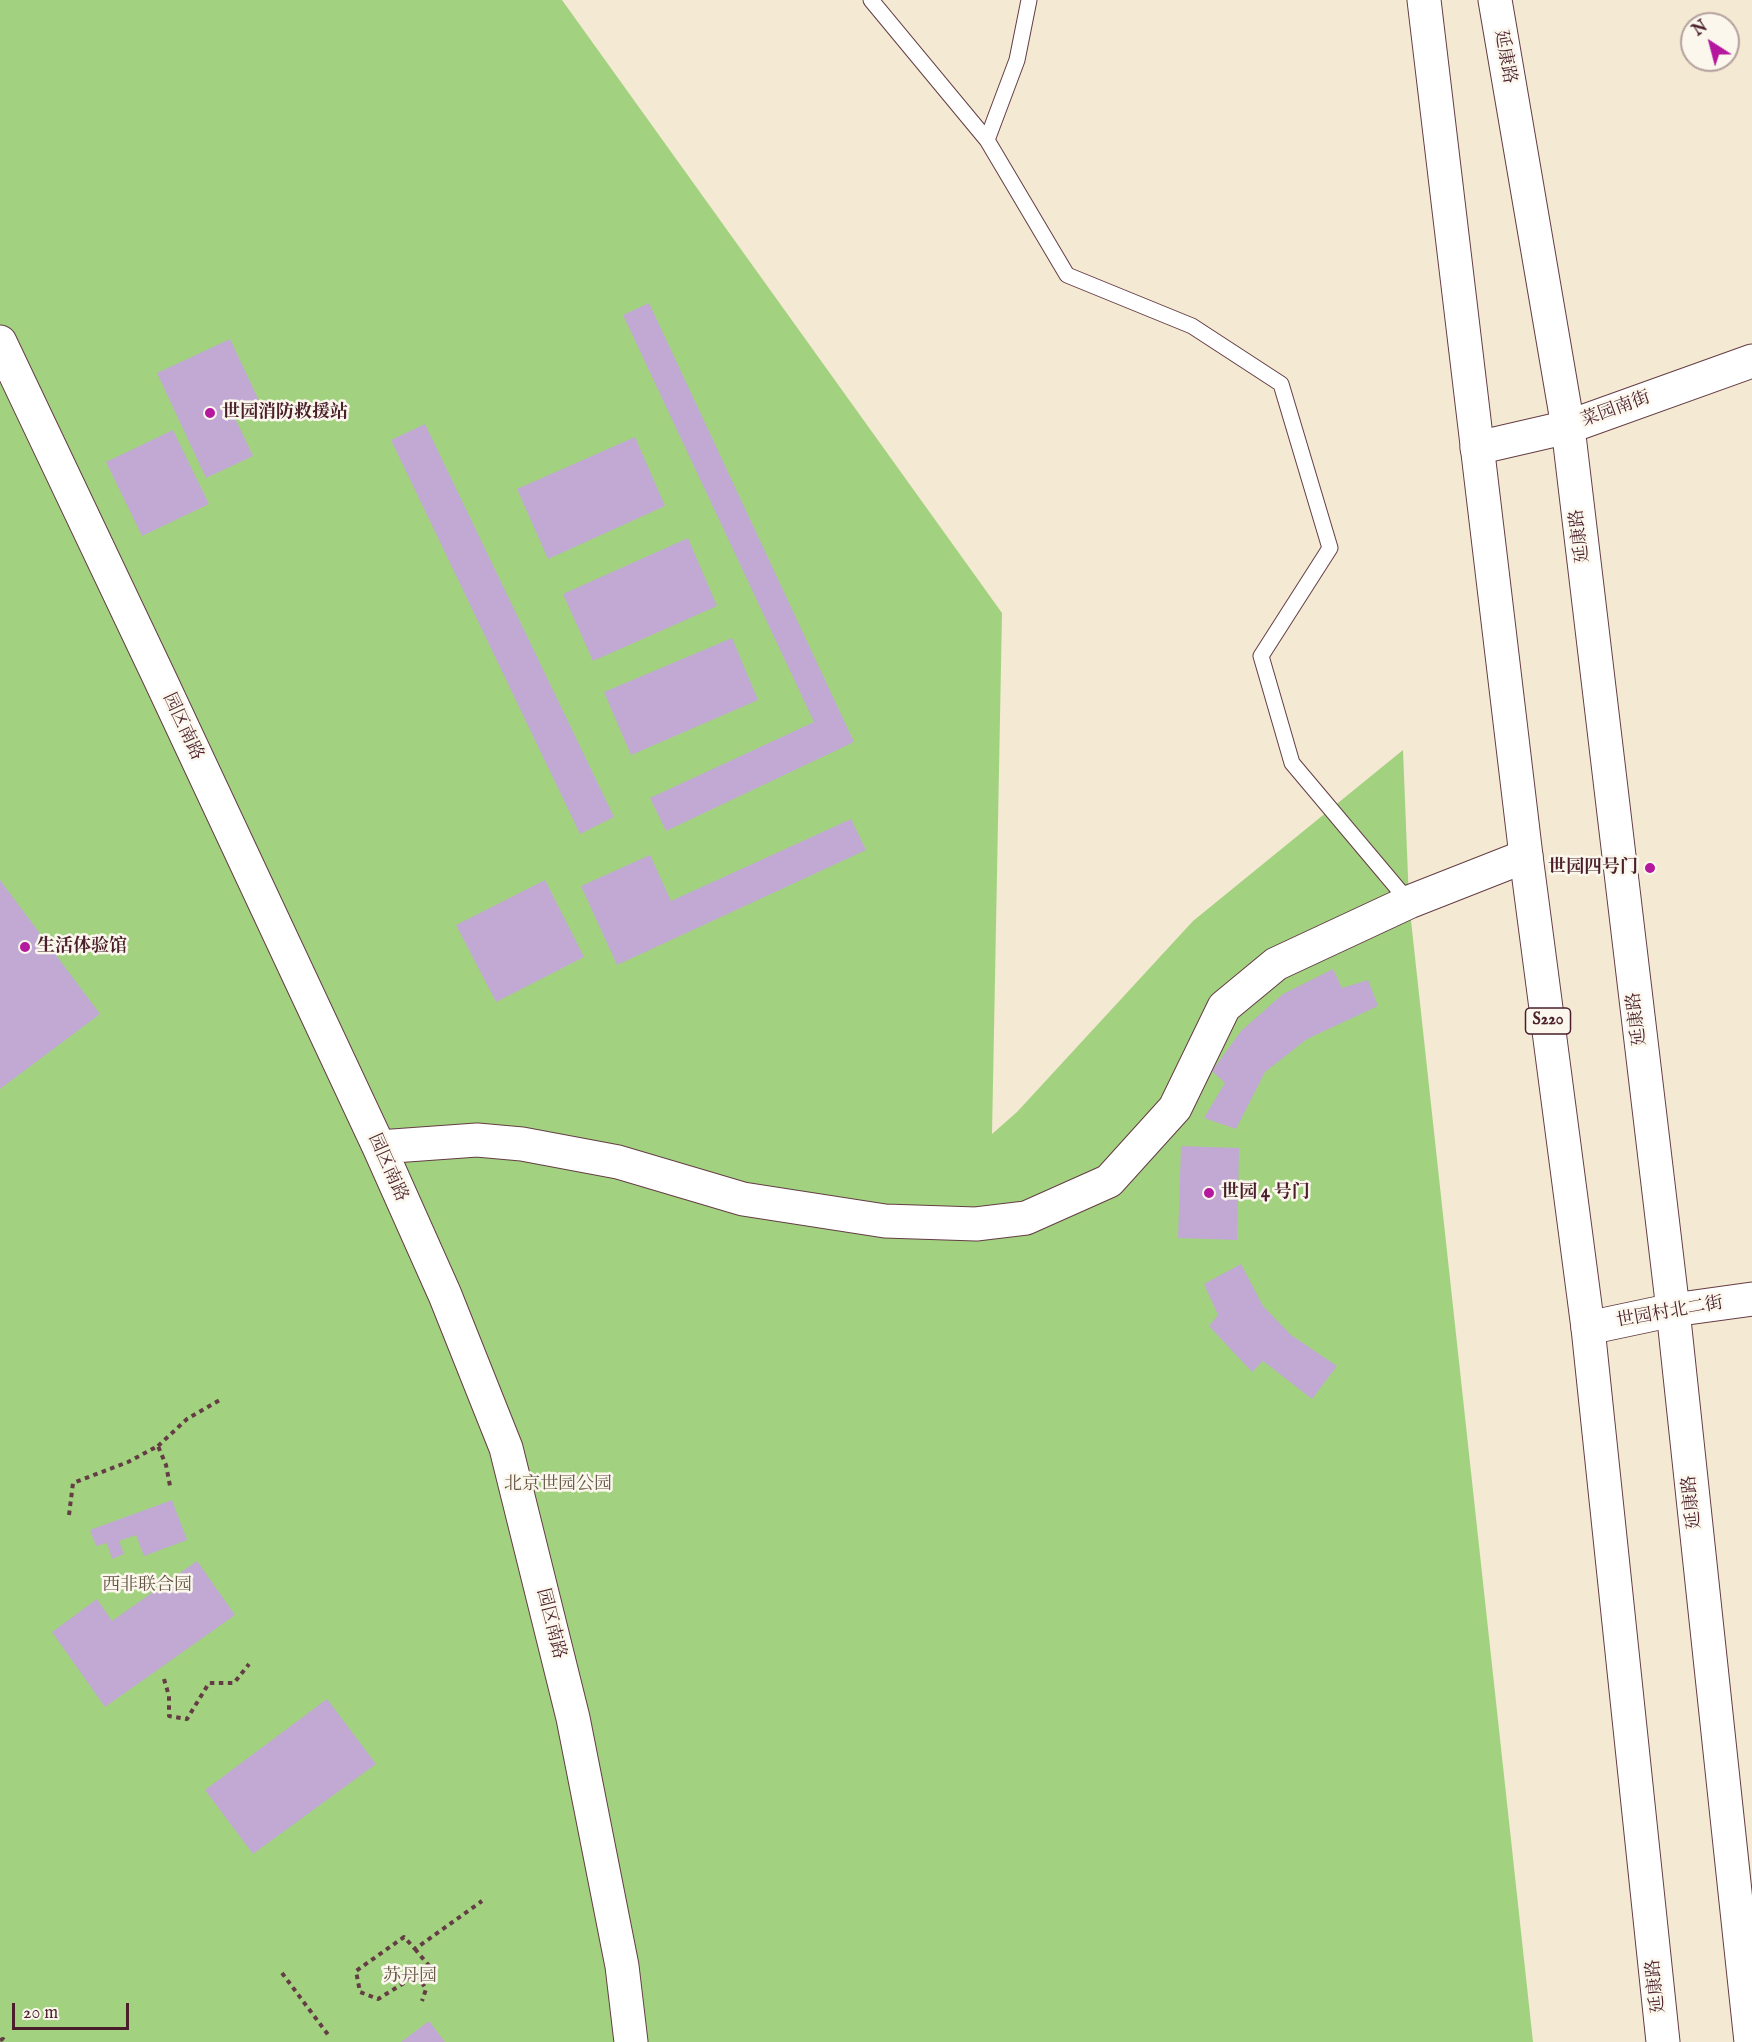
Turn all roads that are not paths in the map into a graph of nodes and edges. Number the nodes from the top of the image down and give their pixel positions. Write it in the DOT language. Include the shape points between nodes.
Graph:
graph roads {
  1 [pos="871,0"];
  2 [pos="1029,0"];
  3 [pos="1424,0"];
  4 [pos="1495,0"];
  5 [pos="987,140"];
  6 [pos="0,342"];
  7 [pos="1752,361"];
  8 [pos="1568,427"];
  9 [pos="1477,448"];
  10 [pos="1526,856"];
  11 [pos="1409,902"];
  12 [pos="379,1147"];
  13 [pos="1752,1299"];
  14 [pos="1673,1310"];
  15 [pos="1588,1328"];
  16 [pos="631,2042"];
  17 [pos="1663,2042"];
  18 [pos="1751,2042"];
  1 -- 5 [label="lane"];
  2 -- 5 [label="lane" via="1017,60"];
  3 -- 9 [label="main road, 延康路 / S220"];
  4 -- 8 [label="main road, 延康路"];
  5 -- 11 [label="lane" via="1067,275 1192,326 1281,384 1330,548 1261,656 1292,763"];
  6 -- 12 [label="main road, 园区南路"];
  7 -- 8 [label="main road, 菜园南街"];
  8 -- 9 [label="main road, 菜园南街"];
  8 -- 14 [label="main road, 延康路"];
  9 -- 10 [label="main road, 延康路 / S220"];
  10 -- 11 [label="main road"];
  10 -- 15 [label="main road, 延康路 / S220"];
  11 -- 12 [label="main road" via="1276,964 1224,1007 1175,1108 1109,1181 1026,1218 976,1224 885,1221 743,1198 618,1162 522,1144 477,1140"];
  12 -- 16 [label="main road, 园区南路" via="445,1295 506,1448 573,1718 622,1966"];
  13 -- 14 [label="main road, 世园村北二街"];
  14 -- 15 [label="main road, 世园村北二街"];
  14 -- 18 [label="main road, 延康路"];
  15 -- 17 [label="main road, 延康路 / S220"];
}
